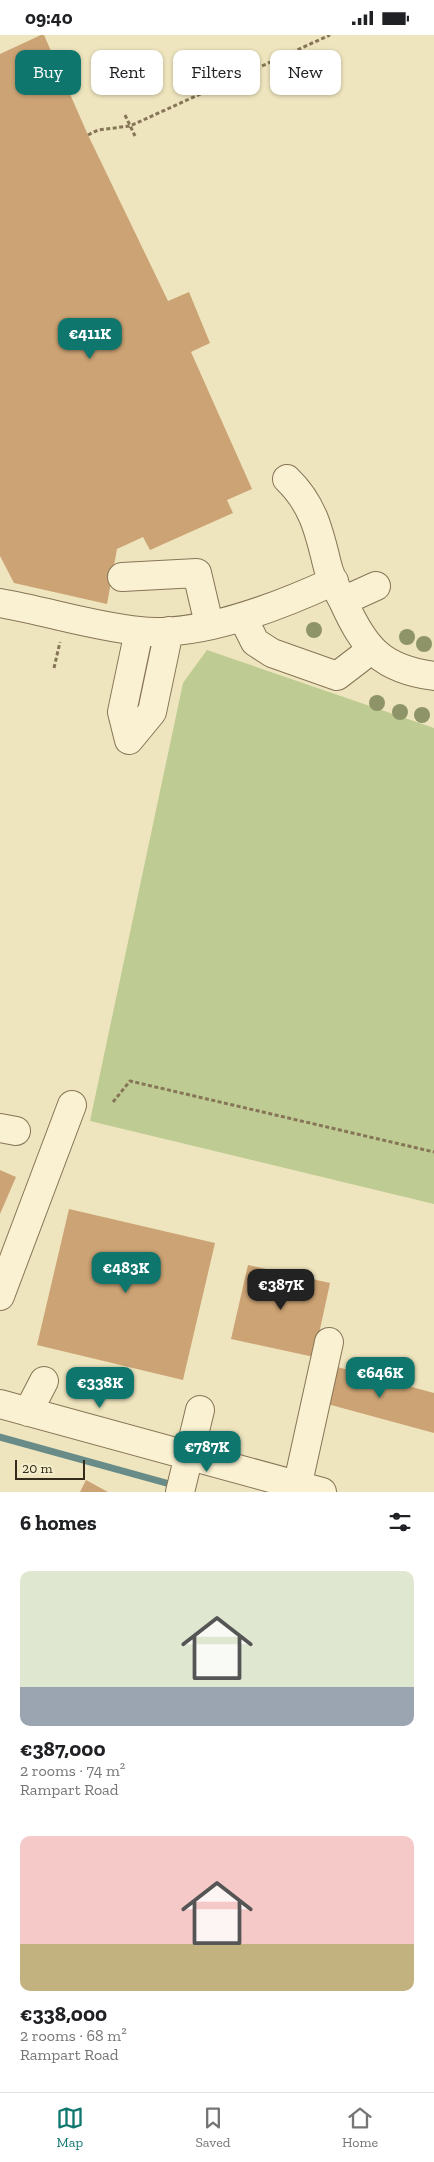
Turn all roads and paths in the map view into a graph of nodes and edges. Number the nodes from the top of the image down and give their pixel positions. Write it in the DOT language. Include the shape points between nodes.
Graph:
graph roads {
  1 [pos="330,35"];
  2 [pos="125,115"];
  3 [pos="130,126"];
  4 [pos="88,135"];
  5 [pos="135,136"];
  6 [pos="284,472"];
  7 [pos="122,577"];
  8 [pos="335,583"];
  9 [pos="376,586"];
  10 [pos="0,603"];
  11 [pos="243,618"];
  12 [pos="209,625"];
  13 [pos="139,631"];
  14 [pos="169,631"];
  15 [pos="371,651"];
  16 [pos="434,676"];
  17 [pos="113,1102"];
  18 [pos="72,1105"];
  19 [pos="434,1151"];
  20 [pos="3,1283"];
  21 [pos="329,1342"];
  22 [pos="44,1381"];
  23 [pos="0,1404"];
  24 [pos="200,1410"];
  25 [pos="28,1412"];
  26 [pos="185,1475"];
  27 [pos="305,1490"];
  1 -- 3 [label="path"];
  2 -- 3 [label="path"];
  3 -- 4 [label="path" via="98,130"];
  3 -- 5 [label="path"];
  6 -- 8 [label="street" via="302,493 323,539"];
  7 -- 12 [label="street" via="197,573"];
  8 -- 9 [label="street"];
  8 -- 11 [label="street"];
  8 -- 15 [label="street"];
  10 -- 13 [label="street"];
  11 -- 12 [label="street"];
  11 -- 15 [label="street" via="255,641 272,653 336,676"];
  12 -- 14 [label="street"];
  13 -- 14 [label="street"];
  13 -- 14 [label="street" via="122,712 129,740 152,712"];
  15 -- 16 [label="street" via="393,666"];
  17 -- 19 [label="path" via="130,1081"];
  18 -- 20 [label="street"];
  21 -- 27 [label="street"];
  22 -- 25 [label="street"];
  23 -- 25 [label="street"];
  24 -- 26 [label="street"];
  25 -- 26 [label="street"];
  26 -- 27 [label="street"];
}
